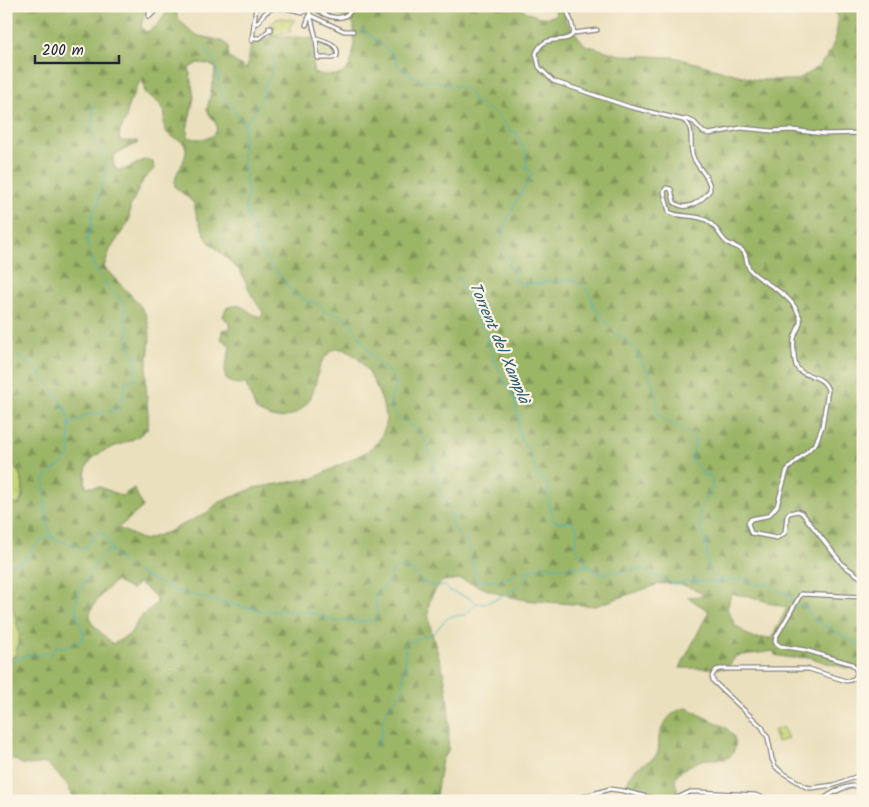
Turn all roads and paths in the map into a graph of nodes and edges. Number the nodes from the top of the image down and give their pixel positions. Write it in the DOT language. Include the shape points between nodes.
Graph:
graph roads {
  1 [pos="150,6"];
  2 [pos="157,6"];
  3 [pos="256,6"];
  4 [pos="312,6"];
  5 [pos="353,6"];
  6 [pos="565,6"];
  7 [pos="308,7"];
  8 [pos="310,14"];
  9 [pos="255,23"];
  10 [pos="306,25"];
  11 [pos="269,30"];
  12 [pos="597,30"];
  13 [pos="353,31"];
  14 [pos="574,32"];
  15 [pos="316,38"];
  16 [pos="683,120"];
  17 [pos="863,133"];
  18 [pos="863,579"];
  19 [pos="863,597"];
  20 [pos="863,774"];
  21 [pos="862,787"];
  22 [pos="775,800"];
  23 [pos="568,801"];
  24 [pos="785,801"];
  25 [pos="821,801"];
  26 [pos="859,801"];
  1 -- 2 [label="street" via="149,17"];
  3 -- 9 [label="street"];
  4 -- 5 [label="street" via="339,18 347,15"];
  6 -- 14 [label="street"];
  7 -- 8 [label="street"];
  7 -- 9 [label="street" via="303,12 274,8"];
  8 -- 10 [label="street"];
  8 -- 13 [label="street" via="344,31"];
  8 -- 15 [label="street"];
  9 -- 11 [label="street" via="252,40"];
  12 -- 14 [label="street"];
  14 -- 16 [label="street" via="568,38 547,40 536,53 539,67 553,81 630,107"];
  15 -- 15 [label="street" via="336,47 337,56 318,58"];
  16 -- 17 [label="street" via="694,122 709,134 741,128 824,134"];
  16 -- 18 [label="street" via="691,129 692,153 709,182 710,190 691,206 682,207 674,202 671,189 666,188 669,212 708,221 728,244 744,252 749,269 792,301 800,319 794,339 796,364 801,372 822,380 828,390 816,443 787,470 777,506 767,516 751,519 748,528 751,533 777,538 785,533 789,513 798,512 843,565"];
  19 -- 20 [label="street" via="805,594 799,597 776,637 780,646 852,664 858,673 856,678 846,681 809,669 720,669 712,676 713,681 762,727 772,759 780,771 806,787 834,785"];
  21 -- 25 [label="street" via="856,785"];
  21 -- 26 [label="street"];
  22 -- 23 [label="street" via="756,795 690,792 663,801 610,789"];
  22 -- 24 [label="street"];
}
